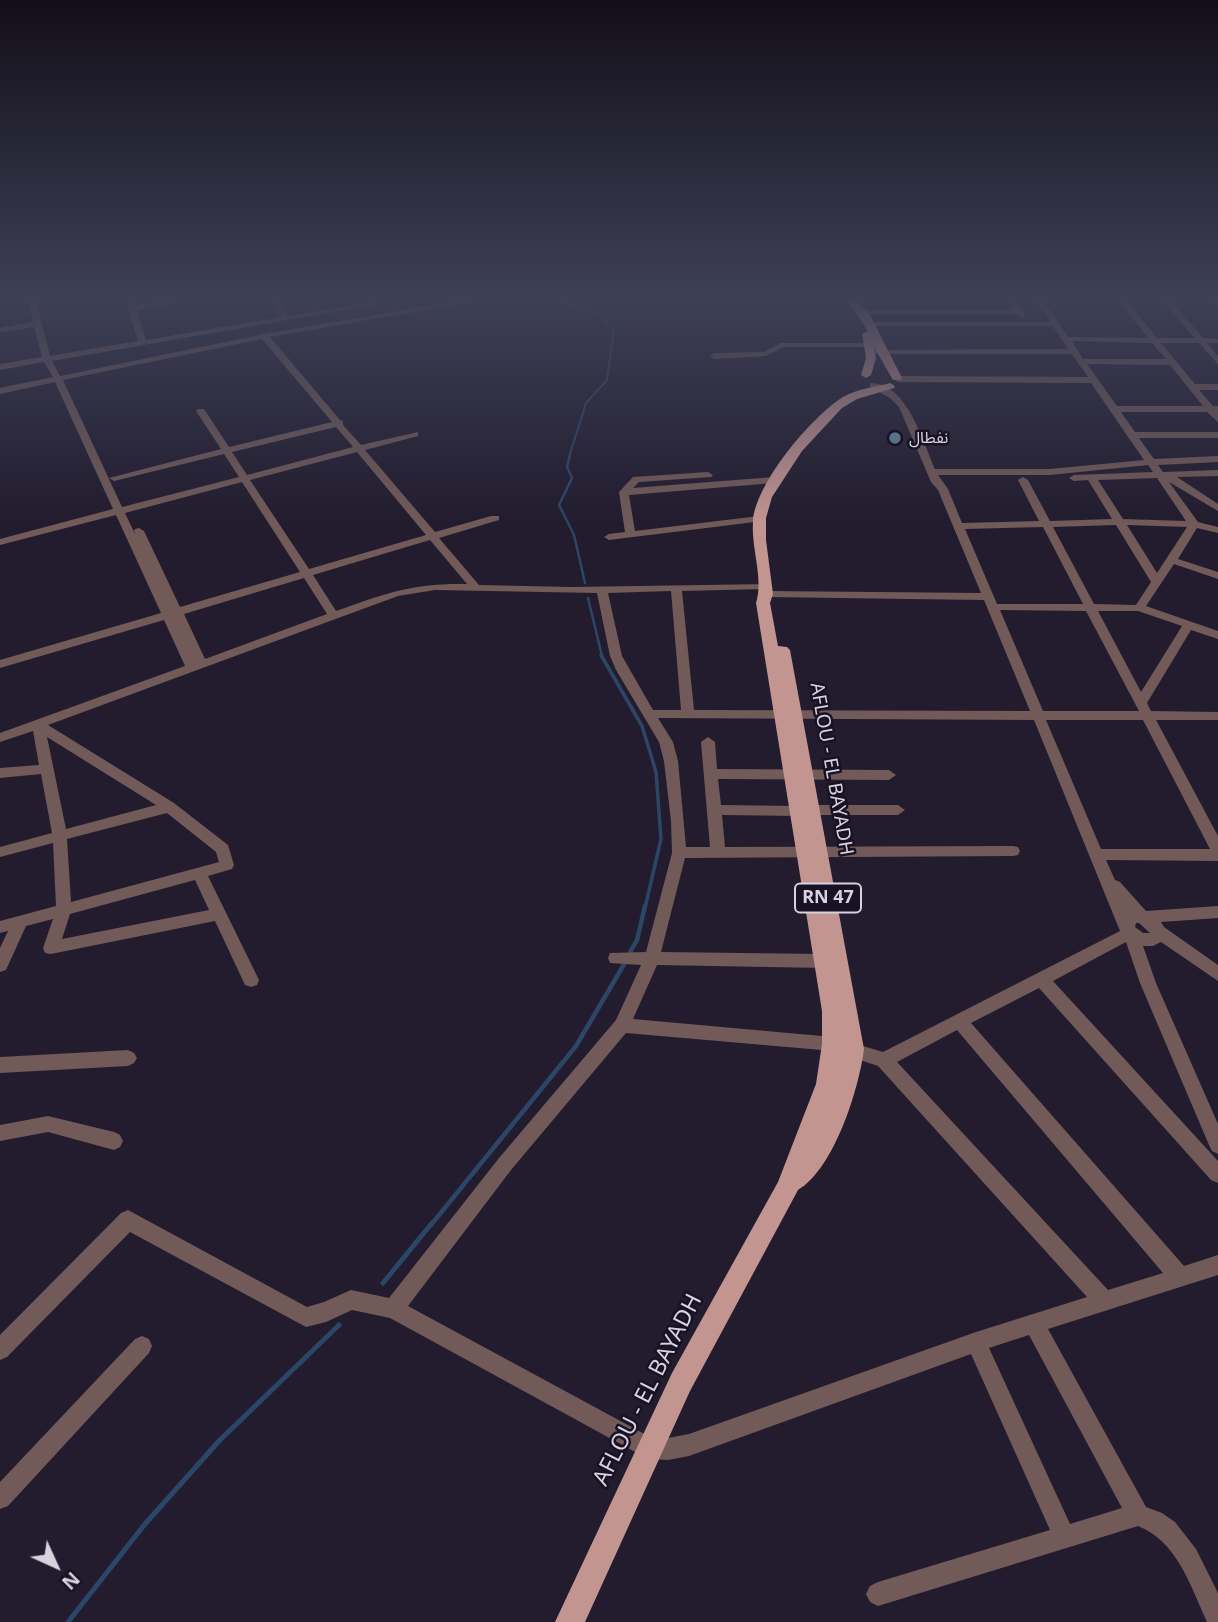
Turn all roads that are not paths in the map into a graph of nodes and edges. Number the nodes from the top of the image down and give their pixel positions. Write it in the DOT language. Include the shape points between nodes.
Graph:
graph roads {
  1 [pos="60,373"];
  2 [pos="77,373"];
  3 [pos="79,373"];
  4 [pos="296,373"];
  5 [pos="877,373"];
  6 [pos="881,373"];
  7 [pos="1089,373"];
  8 [pos="1181,373"];
  9 [pos="62,376"];
  10 [pos="1094,380"];
  11 [pos="883,381"];
  12 [pos="1193,387"];
  13 [pos="1218,387"];
  14 [pos="0,389"];
  15 [pos="848,399"];
  16 [pos="1114,409"];
  17 [pos="1214,409"];
  18 [pos="201,411"];
  19 [pos="1218,419"];
  20 [pos="340,423"];
  21 [pos="415,435"];
  22 [pos="1131,435"];
  23 [pos="1218,435"];
  24 [pos="361,448"];
  25 [pos="227,451"];
  26 [pos="1218,459"];
  27 [pos="1150,464"];
  28 [pos="1218,473"];
  29 [pos="1162,475"];
  30 [pos="114,478"];
  31 [pos="246,478"];
  32 [pos="1091,478"];
  33 [pos="768,479"];
  34 [pos="939,479"];
  35 [pos="1023,480"];
  36 [pos="1218,508"];
  37 [pos="124,510"];
  38 [pos="495,518"];
  39 [pos="760,519"];
  40 [pos="1121,522"];
  41 [pos="1194,524"];
  42 [pos="1047,525"];
  43 [pos="958,526"];
  44 [pos="1218,530"];
  45 [pos="630,533"];
  46 [pos="435,536"];
  47 [pos="609,537"];
  48 [pos="0,541"];
  49 [pos="1172,560"];
  50 [pos="308,574"];
  51 [pos="1218,576"];
  52 [pos="1157,582"];
  53 [pos="676,587"];
  54 [pos="476,588"];
  55 [pos="602,589"];
  56 [pos="766,590"];
  57 [pos="991,602"];
  58 [pos="1089,608"];
  59 [pos="1139,608"];
  60 [pos="172,613"];
  61 [pos="333,615"];
  62 [pos="1189,624"];
  63 [pos="1218,635"];
  64 [pos="0,664"];
  65 [pos="196,664"];
  66 [pos="1142,709"];
  67 [pos="688,713"];
  68 [pos="787,713"];
  69 [pos="650,714"];
  70 [pos="1040,716"];
  71 [pos="1218,716"];
  72 [pos="38,724"];
  73 [pos="2,741"];
  74 [pos="708,742"];
  75 [pos="45,769"];
  76 [pos="0,773"];
  77 [pos="710,774"];
  78 [pos="798,774"];
  79 [pos="889,775"];
  80 [pos="169,807"];
  81 [pos="713,810"];
  82 [pos="805,810"];
  83 [pos="898,810"];
  84 [pos="60,837"];
  85 [pos="812,851"];
  86 [pos="1013,851"];
  87 [pos="0,852"];
  88 [pos="718,852"];
  89 [pos="679,853"];
  90 [pos="1218,853"];
  91 [pos="1099,855"];
  92 [pos="199,873"];
  93 [pos="1106,874"];
  94 [pos="64,909"];
  95 [pos="1218,912"];
  96 [pos="219,914"];
  97 [pos="1201,915"];
  98 [pos="1142,917"];
  99 [pos="20,922"];
  100 [pos="0,927"];
  101 [pos="1129,930"];
  102 [pos="1156,935"];
  103 [pos="616,958"];
  104 [pos="649,958"];
  105 [pos="824,961"];
  106 [pos="0,965"];
  107 [pos="1218,974"];
  108 [pos="251,980"];
  109 [pos="1042,980"];
  110 [pos="1148,983"];
  111 [pos="960,1022"];
  112 [pos="622,1025"];
  113 [pos="833,1044"];
  114 [pos="853,1049"];
  115 [pos="128,1058"];
  116 [pos="884,1060"];
  117 [pos="0,1065"];
  118 [pos="0,1133"];
  119 [pos="114,1141"];
  120 [pos="1218,1145"];
  121 [pos="1218,1174"];
  122 [pos="787,1188"];
  123 [pos="1218,1265"];
  124 [pos="1180,1277"];
  125 [pos="1103,1300"];
  126 [pos="393,1309"];
  127 [pos="1033,1323"];
  128 [pos="976,1342"];
  129 [pos="142,1346"];
  130 [pos="0,1350"];
  131 [pos="648,1448"];
  132 [pos="0,1498"];
  133 [pos="1138,1515"];
  134 [pos="1064,1536"];
  135 [pos="878,1594"];
  136 [pos="1218,1620"];
  137 [pos="570,1622"];
  1 -- 9 [label="street"];
  2 -- 9 [label="street"];
  3 -- 9 [label="street"];
  4 -- 20 [label="street"];
  5 -- 11 [label="main road"];
  6 -- 11 [label="main road"];
  7 -- 10 [label="street"];
  8 -- 12 [label="street"];
  9 -- 14 [label="street"];
  9 -- 30 [label="street"];
  9 -- 37 [label="street"];
  10 -- 11 [label="street"];
  10 -- 16 [label="street"];
  11 -- 15 [label="main road, AFLOU - EL BAYADH / RN 47"];
  11 -- 15 [label="main road"];
  11 -- 34 [label="street" via="903,406"];
  11 -- 34 [label="street" via="907,393"];
  12 -- 13 [label="street"];
  12 -- 17 [label="street"];
  15 -- 33 [label="main road, AFLOU - EL BAYADH / RN 47"];
  16 -- 17 [label="street"];
  16 -- 22 [label="street"];
  17 -- 19 [label="street"];
  18 -- 25 [label="street"];
  20 -- 24 [label="street"];
  20 -- 25 [label="street"];
  21 -- 24 [label="street"];
  22 -- 23 [label="street"];
  22 -- 27 [label="street"];
  24 -- 31 [label="street"];
  24 -- 46 [label="street"];
  25 -- 30 [label="street"];
  25 -- 31 [label="street"];
  26 -- 27 [label="street"];
  27 -- 29 [label="street"];
  27 -- 34 [label="street"];
  28 -- 29 [label="street"];
  29 -- 32 [label="street"];
  29 -- 36 [label="street"];
  29 -- 41 [label="street"];
  30 -- 37 [label="street"];
  31 -- 37 [label="street"];
  31 -- 50 [label="street"];
  32 -- 35 [label="street"];
  32 -- 40 [label="street"];
  33 -- 39 [label="main road, AFLOU - EL BAYADH / RN 47"];
  33 -- 45 [label="street" via="624,492"];
  34 -- 35 [label="street"];
  34 -- 43 [label="street"];
  35 -- 42 [label="street"];
  37 -- 48 [label="street"];
  37 -- 60 [label="street"];
  38 -- 46 [label="street"];
  39 -- 45 [label="street"];
  39 -- 56 [label="main road, AFLOU - EL BAYADH / RN 47"];
  40 -- 41 [label="street"];
  40 -- 42 [label="street"];
  40 -- 52 [label="street"];
  41 -- 44 [label="street"];
  41 -- 49 [label="street"];
  42 -- 43 [label="street"];
  42 -- 58 [label="street"];
  43 -- 57 [label="street"];
  45 -- 47 [label="street"];
  46 -- 50 [label="street"];
  46 -- 54 [label="street"];
  49 -- 51 [label="street"];
  49 -- 52 [label="street"];
  50 -- 60 [label="street"];
  50 -- 61 [label="street"];
  52 -- 59 [label="street"];
  53 -- 55 [label="street"];
  53 -- 56 [label="street"];
  53 -- 67 [label="street"];
  54 -- 55 [label="street"];
  54 -- 61 [label="street" via="406,592"];
  55 -- 69 [label="street" via="616,656"];
  56 -- 57 [label="street"];
  56 -- 68 [label="main road, AFLOU - EL BAYADH / RN 47" via="773,602"];
  57 -- 58 [label="street"];
  57 -- 70 [label="street"];
  58 -- 59 [label="street"];
  58 -- 66 [label="street"];
  59 -- 62 [label="street"];
  60 -- 64 [label="street"];
  60 -- 65 [label="street"];
  61 -- 65 [label="street"];
  62 -- 63 [label="street"];
  62 -- 66 [label="street"];
  65 -- 72 [label="street"];
  66 -- 70 [label="street"];
  66 -- 71 [label="street"];
  66 -- 90 [label="street"];
  67 -- 68 [label="street"];
  67 -- 69 [label="street"];
  68 -- 70 [label="street"];
  68 -- 78 [label="main road, AFLOU - EL BAYADH / RN 47"];
  69 -- 89 [label="street" via="671,761"];
  70 -- 91 [label="street"];
  72 -- 73 [label="street"];
  72 -- 75 [label="street"];
  72 -- 80 [label="street"];
  74 -- 77 [label="street"];
  75 -- 76 [label="street"];
  75 -- 84 [label="street"];
  77 -- 78 [label="street"];
  77 -- 81 [label="street"];
  78 -- 79 [label="street"];
  78 -- 82 [label="main road, AFLOU - EL BAYADH / RN 47"];
  80 -- 84 [label="street"];
  80 -- 92 [label="street" via="223,849 228,865"];
  81 -- 82 [label="street"];
  81 -- 88 [label="street"];
  82 -- 83 [label="street"];
  82 -- 85 [label="main road, AFLOU - EL BAYADH / RN 47"];
  84 -- 87 [label="street"];
  84 -- 94 [label="street"];
  85 -- 86 [label="street"];
  85 -- 88 [label="street"];
  85 -- 105 [label="main road, AFLOU - EL BAYADH / RN 47"];
  85 -- 114 [label="main road, AFLOU - EL BAYADH / RN 47"];
  88 -- 89 [label="street"];
  89 -- 104 [label="street"];
  90 -- 91 [label="street"];
  91 -- 93 [label="street"];
  92 -- 94 [label="street"];
  92 -- 96 [label="street"];
  93 -- 98 [label="street"];
  93 -- 101 [label="street"];
  94 -- 96 [label="street" via="51,948"];
  94 -- 99 [label="street"];
  95 -- 97 [label="street"];
  96 -- 108 [label="street"];
  97 -- 98 [label="street"];
  97 -- 102 [label="street"];
  98 -- 101 [label="street" via="1129,918"];
  98 -- 102 [label="street" via="1151,921"];
  99 -- 100 [label="street"];
  99 -- 106 [label="street"];
  101 -- 102 [label="street" via="1144,940"];
  101 -- 109 [label="street"];
  101 -- 110 [label="street"];
  102 -- 107 [label="street"];
  102 -- 110 [label="street" via="1146,952"];
  103 -- 104 [label="street"];
  104 -- 105 [label="street"];
  104 -- 112 [label="street"];
  105 -- 113 [label="main road, AFLOU - EL BAYADH / RN 47"];
  109 -- 111 [label="street"];
  109 -- 121 [label="street"];
  110 -- 120 [label="street"];
  111 -- 116 [label="street"];
  111 -- 124 [label="street"];
  112 -- 113 [label="street"];
  112 -- 126 [label="street" via="505,1164"];
  113 -- 114 [label="street"];
  113 -- 122 [label="main road, AFLOU - EL BAYADH / RN 47" via="821,1104"];
  114 -- 116 [label="street"];
  114 -- 122 [label="main road, AFLOU - EL BAYADH / RN 47" via="848,1091 840,1111 806,1167"];
  115 -- 117 [label="street"];
  116 -- 125 [label="street"];
  118 -- 119 [label="street" via="48,1124"];
  122 -- 131 [label="main road, AFLOU - EL BAYADH / RN 47"];
  123 -- 124 [label="street"];
  124 -- 125 [label="street"];
  125 -- 127 [label="street"];
  126 -- 130 [label="street" via="351,1300 306,1317 128,1220"];
  126 -- 131 [label="street"];
  127 -- 128 [label="street"];
  127 -- 133 [label="street"];
  128 -- 131 [label="street" via="689,1445"];
  128 -- 134 [label="street"];
  129 -- 132 [label="street"];
  131 -- 137 [label="main road, AFLOU - EL BAYADH / RN 47"];
  133 -- 134 [label="street"];
  133 -- 136 [label="street" via="1160,1523 1180,1543"];
  134 -- 135 [label="street"];
}
